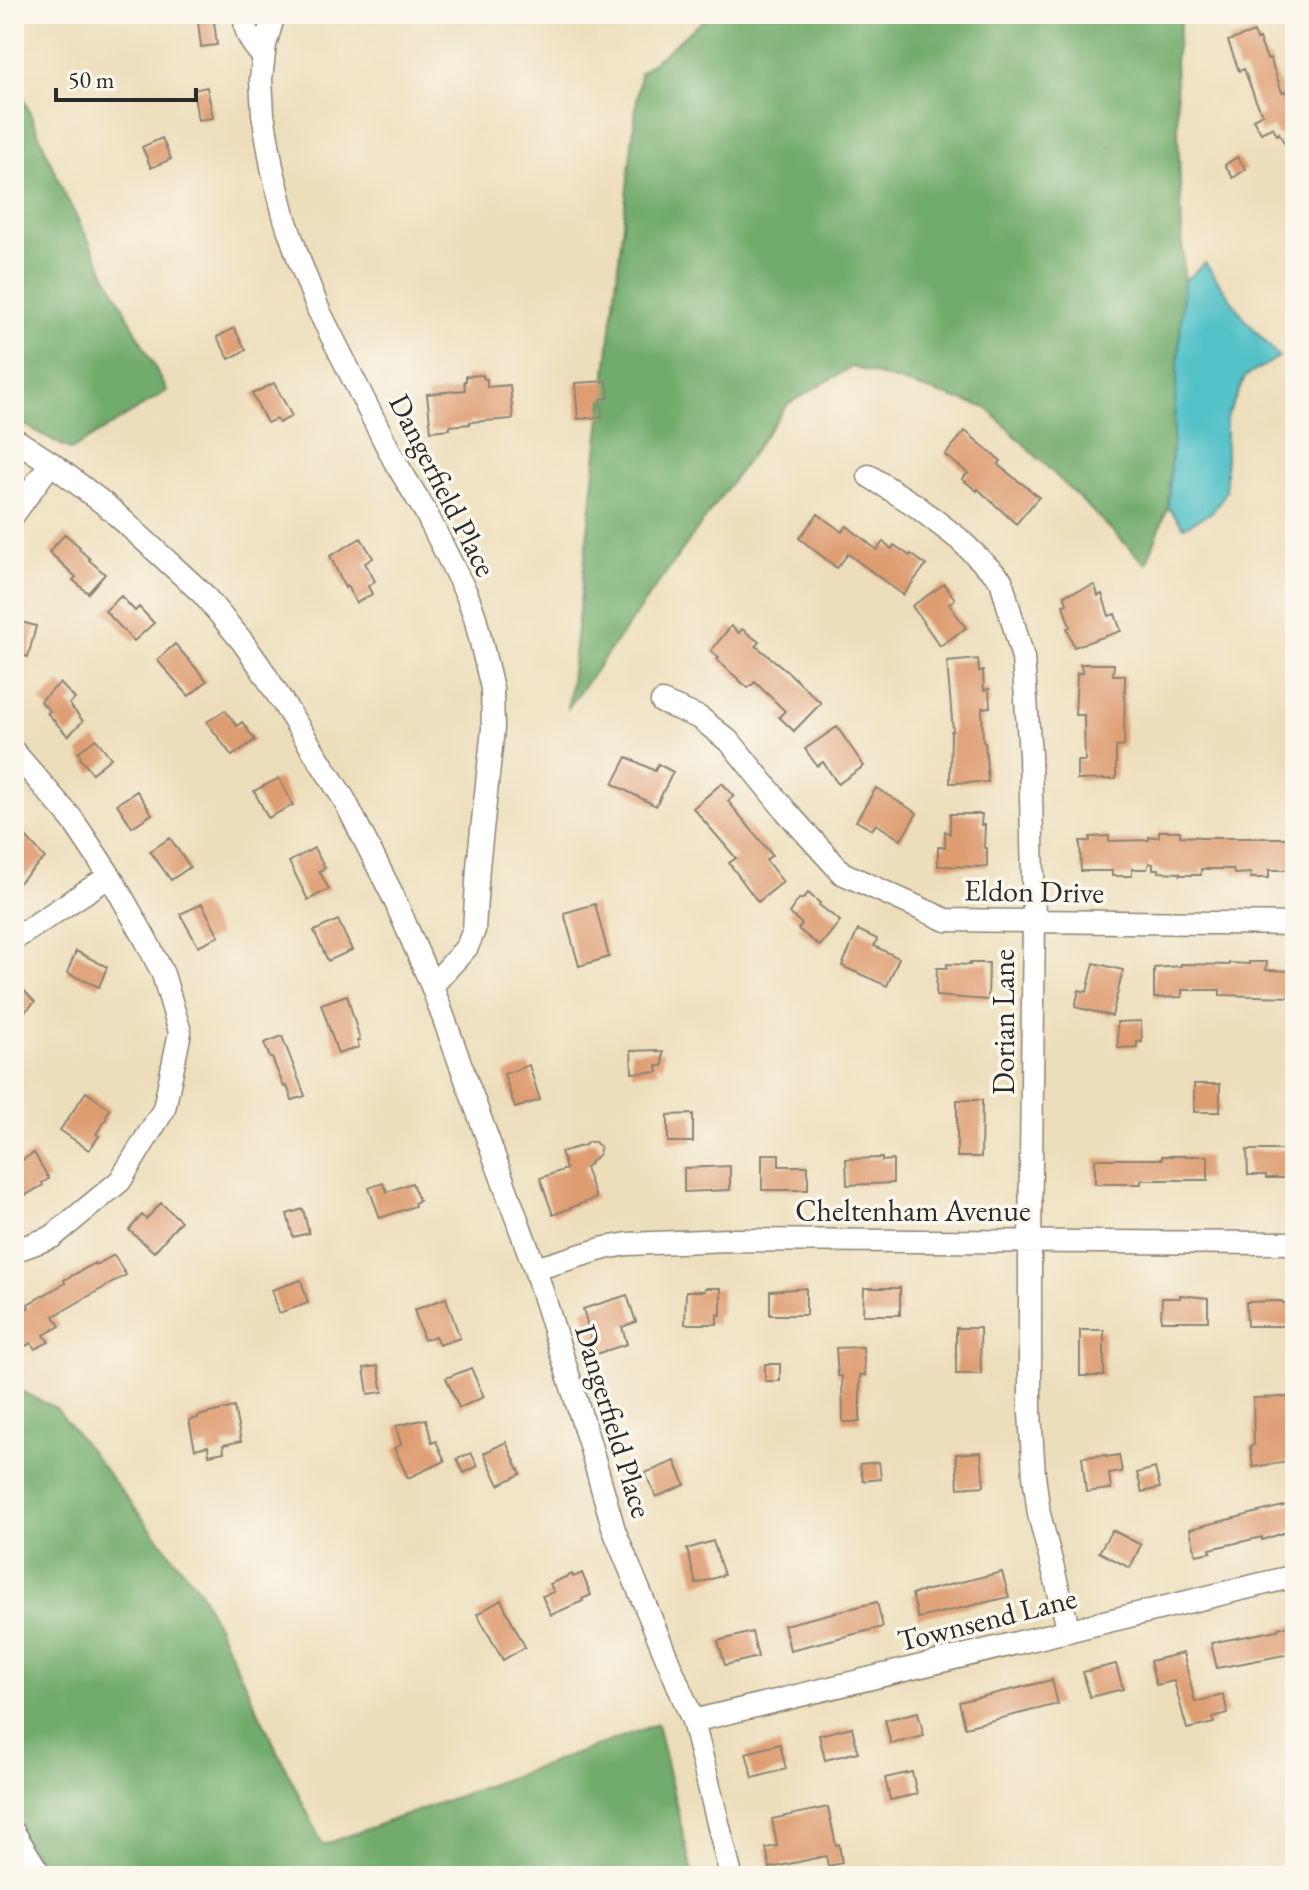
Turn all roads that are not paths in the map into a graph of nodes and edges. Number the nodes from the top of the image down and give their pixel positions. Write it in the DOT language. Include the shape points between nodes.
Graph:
graph roads {
  1 [pos="245,14"];
  2 [pos="274,14"];
  3 [pos="263,56"];
  4 [pos="14,439"];
  5 [pos="51,463"];
  6 [pos="869,476"];
  7 [pos="14,514"];
  8 [pos="662,702"];
  9 [pos="14,752"];
  10 [pos="110,876"];
  11 [pos="1034,921"];
  12 [pos="1295,924"];
  13 [pos="14,939"];
  14 [pos="432,986"];
  15 [pos="1030,1241"];
  16 [pos="1295,1243"];
  17 [pos="14,1251"];
  18 [pos="535,1269"];
  19 [pos="1295,1576"];
  20 [pos="1069,1631"];
  21 [pos="693,1721"];
  22 [pos="14,1833"];
  23 [pos="41,1876"];
  24 [pos="731,1876"];
  1 -- 3 [label="street" via="247,33"];
  2 -- 3 [label="street, Dangerfield Place"];
  3 -- 14 [label="street, Dangerfield Place" via="263,114 272,167 299,260 319,311 467,595 492,688 493,729 474,930 467,947"];
  4 -- 5 [label="street, Dangerfield Place"];
  5 -- 7 [label="street"];
  5 -- 14 [label="street, Dangerfield Place" via="167,559 242,641 344,799"];
  6 -- 11 [label="street, Dorian Lane" via="959,539 1001,580 1023,658"];
  8 -- 11 [label="street, Eldon Drive" via="700,718 731,743 842,873 946,920"];
  9 -- 10 [label="street" via="72,819"];
  10 -- 13 [label="street"];
  10 -- 17 [label="street" via="163,974 180,1032 164,1109 120,1181 52,1237"];
  11 -- 12 [label="street, Eldon Drive"];
  11 -- 15 [label="street, Dorian Lane"];
  14 -- 18 [label="street, Dangerfield Place"];
  15 -- 16 [label="street, Cheltenham Avenue"];
  15 -- 18 [label="street, Cheltenham Avenue" via="659,1242 605,1248"];
  15 -- 20 [label="street, Dorian Lane" via="1034,1475"];
  18 -- 21 [label="street, Dangerfield Place" via="614,1530"];
  19 -- 20 [label="street, Townsend Lane"];
  20 -- 21 [label="street, Townsend Lane"];
  21 -- 24 [label="street, Dangerfield Place"];
  22 -- 23 [label="street"];
}
